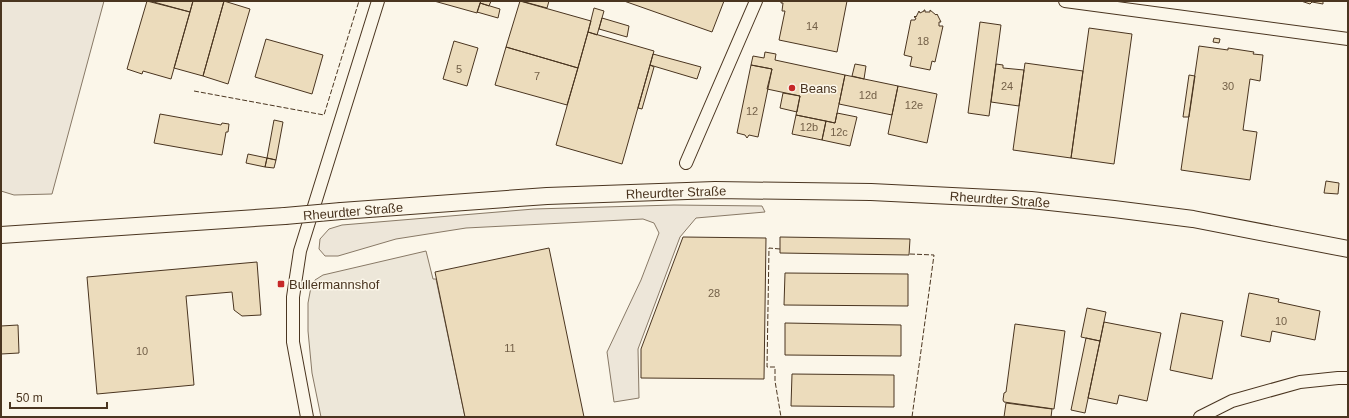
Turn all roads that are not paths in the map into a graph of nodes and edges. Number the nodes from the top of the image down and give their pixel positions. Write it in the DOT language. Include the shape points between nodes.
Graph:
graph roads {
  1 [pos="378,1"];
  2 [pos="756,1"];
  3 [pos="1065,1"];
  4 [pos="1348,39"];
  5 [pos="686,163"];
  6 [pos="1,235"];
  7 [pos="1348,249"];
  8 [pos="1348,378"];
  9 [pos="307,417"];
  10 [pos="1200,417"];
  1 -- 9 [label="street" via="300,251 293,297 293,342"];
  2 -- 5 [label="street"];
  3 -- 4 [label="street"];
  6 -- 7 [label="main road, Rheurdter Straße, bridge" via="548,196 715,190 871,192 1031,200 1193,219"];
  8 -- 10 [label="street" via="1300,382 1232,401"];
}
